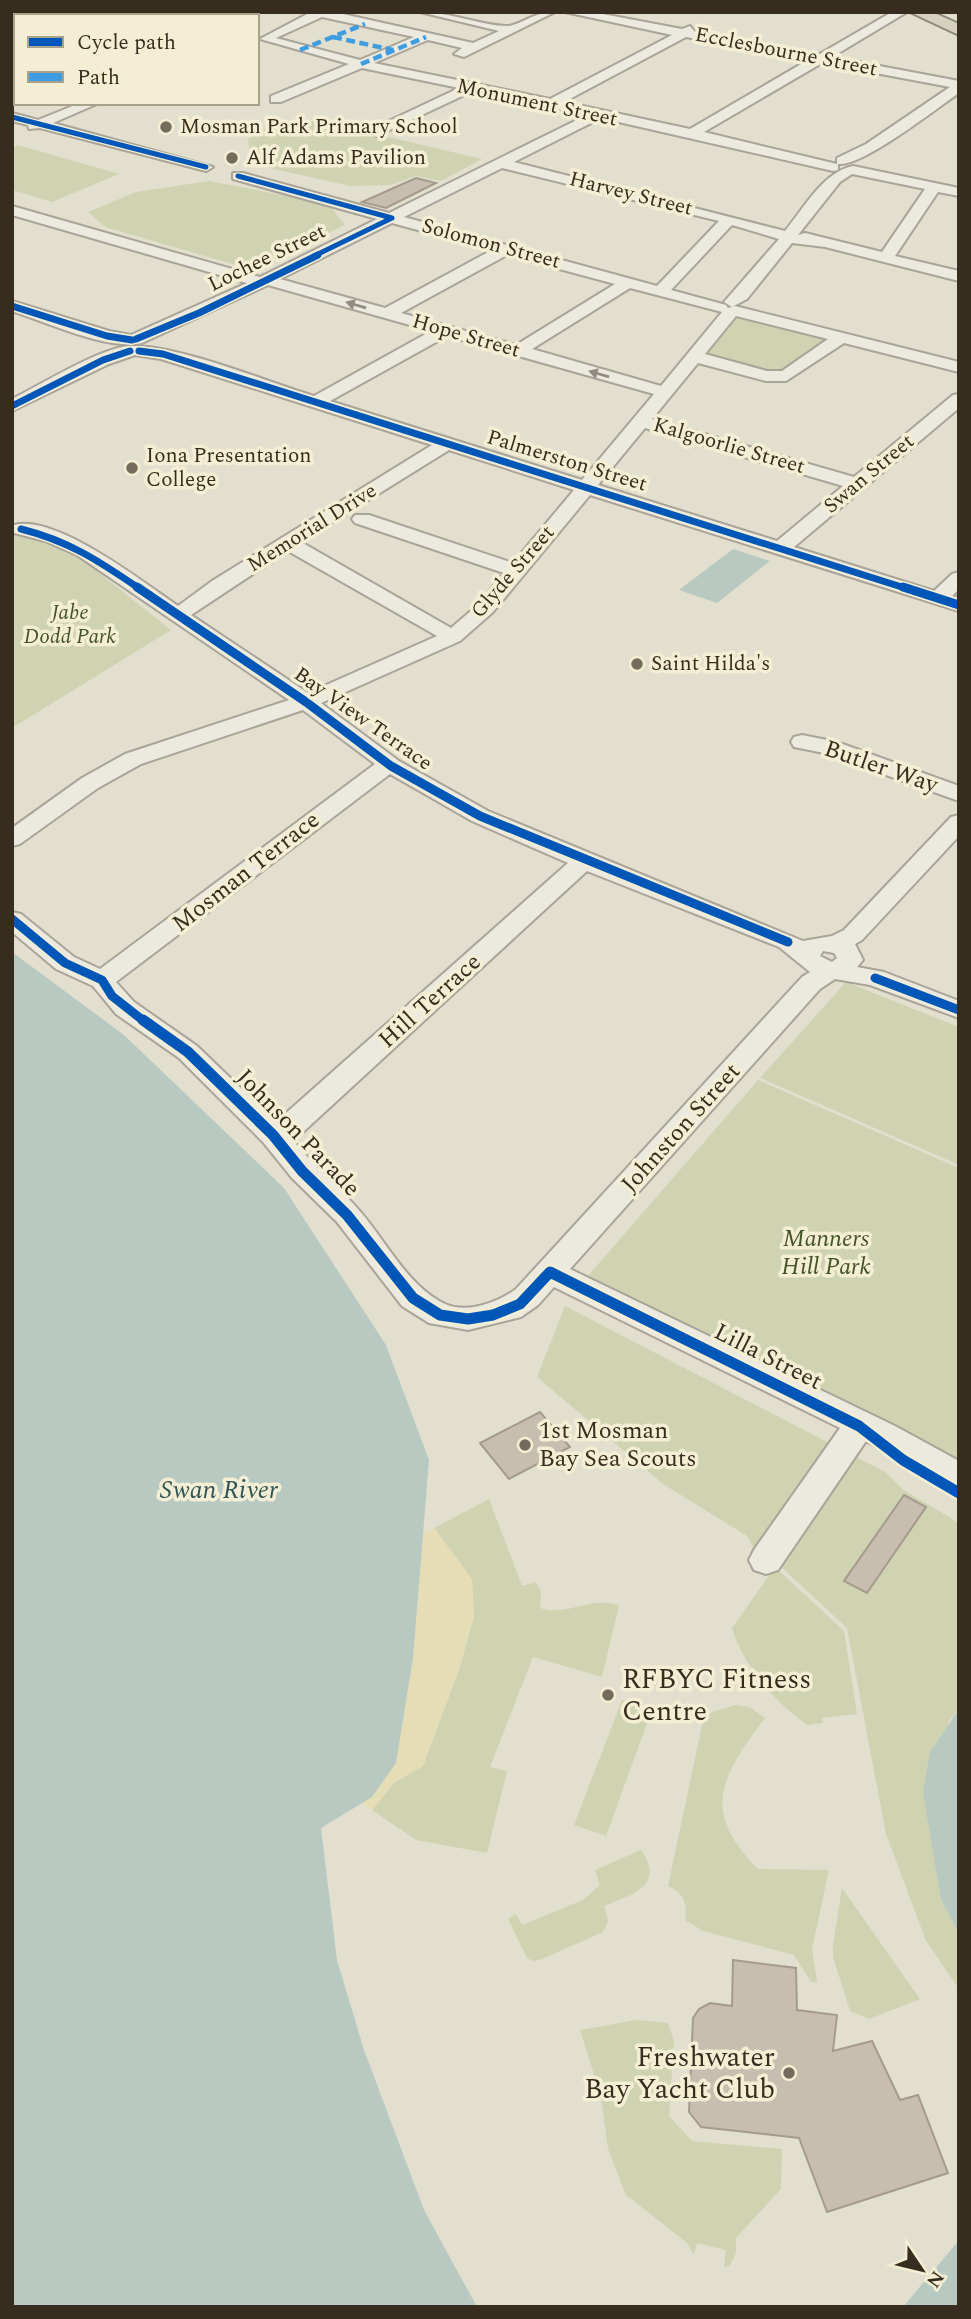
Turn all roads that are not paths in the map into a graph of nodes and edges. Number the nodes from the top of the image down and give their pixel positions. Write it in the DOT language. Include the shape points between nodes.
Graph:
graph roads {
  1 [pos="426,12"];
  2 [pos="549,12"];
  3 [pos="571,12"];
  4 [pos="901,12"];
  5 [pos="918,12"];
  6 [pos="927,12"];
  7 [pos="320,13"];
  8 [pos="704,22"];
  9 [pos="365,24"];
  10 [pos="959,28"];
  11 [pos="511,30"];
  12 [pos="684,33"];
  13 [pos="333,37"];
  14 [pos="426,37"];
  15 [pos="260,39"];
  16 [pos="474,47"];
  17 [pos="300,50"];
  18 [pos="393,50"];
  19 [pos="820,59"];
  20 [pos="361,64"];
  21 [pos="415,76"];
  22 [pos="959,86"];
  23 [pos="471,88"];
  24 [pos="276,99"];
  25 [pos="88,105"];
  26 [pos="549,105"];
  27 [pos="597,114"];
  28 [pos="12,117"];
  29 [pos="39,124"];
  30 [pos="377,132"];
  31 [pos="691,134"];
  32 [pos="12,135"];
  33 [pos="501,163"];
  34 [pos="846,166"];
  35 [pos="206,167"];
  36 [pos="238,176"];
  37 [pos="935,186"];
  38 [pos="959,192"];
  39 [pos="12,210"];
  40 [pos="392,218"];
  41 [pos="729,219"];
  42 [pos="790,235"];
  43 [pos="508,248"];
  44 [pos="886,258"];
  45 [pos="959,276"];
  46 [pos="264,281"];
  47 [pos="629,282"];
  48 [pos="662,290"];
  49 [pos="12,306"];
  50 [pos="731,308"];
  51 [pos="387,314"];
  52 [pos="445,330"];
  53 [pos="837,341"];
  54 [pos="137,344"];
  55 [pos="517,351"];
  56 [pos="692,356"];
  57 [pos="959,367"];
  58 [pos="665,392"];
  59 [pos="959,399"];
  60 [pos="316,402"];
  61 [pos="12,405"];
  62 [pos="641,421"];
  63 [pos="446,444"];
  64 [pos="857,484"];
  65 [pos="585,487"];
  66 [pos="362,519"];
  67 [pos="17,528"];
  68 [pos="288,543"];
  69 [pos="779,549"];
  70 [pos="515,570"];
  71 [pos="959,578"];
  72 [pos="937,598"];
  73 [pos="959,606"];
  74 [pos="178,615"];
  75 [pos="453,637"];
  76 [pos="306,702"];
  77 [pos="802,742"];
  78 [pos="391,766"];
  79 [pos="959,794"];
  80 [pos="959,822"];
  81 [pos="12,839"];
  82 [pos="584,861"];
  83 [pos="12,919"];
  84 [pos="827,957"];
  85 [pos="102,980"];
  86 [pos="959,1010"];
  87 [pos="274,1135"];
  88 [pos="551,1272"];
  89 [pos="859,1426"];
  90 [pos="959,1477"];
  91 [pos="959,1493"];
  92 [pos="766,1560"];
  1 -- 11 [label="street"];
  2 -- 11 [label="street"];
  3 -- 12 [label="street, Ecclesbourne Street"];
  4 -- 19 [label="street"];
  5 -- 10 [label="highway"];
  6 -- 10 [label="highway"];
  7 -- 9 [label="street"];
  7 -- 15 [label="street"];
  8 -- 12 [label="street"];
  9 -- 13 [label="street"];
  9 -- 14 [label="street"];
  11 -- 16 [label="street"];
  12 -- 19 [label="street, Ecclesbourne Street"];
  12 -- 26 [label="street"];
  13 -- 17 [label="street"];
  13 -- 18 [label="street"];
  14 -- 16 [label="street"];
  14 -- 18 [label="street"];
  15 -- 17 [label="street, Monument Street"];
  16 -- 21 [label="street"];
  17 -- 20 [label="street, Monument Street"];
  18 -- 20 [label="street"];
  19 -- 22 [label="street, Ecclesbourne Street"];
  19 -- 31 [label="street"];
  20 -- 21 [label="street, Monument Street"];
  20 -- 24 [label="street"];
  21 -- 23 [label="street, Monument Street"];
  22 -- 34 [label="street, Glyde Street"];
  23 -- 26 [label="street, Monument Street"];
  23 -- 30 [label="street"];
  25 -- 29 [label="street"];
  26 -- 27 [label="street, Monument Street"];
  27 -- 31 [label="street, Monument Street"];
  27 -- 33 [label="street, Lochee Street"];
  28 -- 29 [label="street"];
  29 -- 32 [label="street"];
  29 -- 35 [label="street"];
  31 -- 34 [label="street, Monument Street"];
  33 -- 40 [label="street, Lochee Street"];
  33 -- 41 [label="street, Harvey Street"];
  34 -- 37 [label="street, Monument Street"];
  34 -- 42 [label="street, Glyde Street"];
  36 -- 40 [label="street, Solomon Street"];
  37 -- 38 [label="street, Monument Street"];
  37 -- 44 [label="street"];
  39 -- 46 [label="street, Hope Street"];
  40 -- 43 [label="street, Solomon Street"];
  40 -- 46 [label="street, Lochee Street"];
  41 -- 42 [label="street, Harvey Street"];
  41 -- 48 [label="street"];
  42 -- 44 [label="street, Harvey Street"];
  42 -- 50 [label="street, Glyde Street"];
  43 -- 47 [label="street, Solomon Street"];
  43 -- 51 [label="street"];
  44 -- 45 [label="street, Harvey Street"];
  51 -- 46 [label="street, Hope Street, one-way"];
  46 -- 54 [label="street, Lochee Street"];
  47 -- 48 [label="street, Solomon Street"];
  47 -- 55 [label="street"];
  48 -- 50 [label="street, Solomon Street"];
  49 -- 54 [label="street, Palmerston Street"];
  50 -- 56 [label="street, Glyde Street"];
  50 -- 57 [label="street, Solomon Street"];
  51 -- 52 [label="street, Hope Street"];
  52 -- 55 [label="street, Hope Street"];
  52 -- 60 [label="street"];
  53 -- 56 [label="street" via="786,376 766,376"];
  54 -- 60 [label="street, Palmerston Street"];
  54 -- 61 [label="street, Lochee Street"];
  58 -- 55 [label="street, Hope Street, one-way"];
  56 -- 58 [label="street, Glyde Street"];
  58 -- 62 [label="street, Glyde Street"];
  59 -- 64 [label="street, Swan Street"];
  60 -- 63 [label="street, Palmerston Street"];
  62 -- 64 [label="street, Kalgoorlie Street"];
  62 -- 65 [label="street, Glyde Street"];
  63 -- 65 [label="street, Palmerston Street"];
  63 -- 68 [label="street, Memorial Drive"];
  64 -- 69 [label="street, Swan Street"];
  65 -- 69 [label="street, Palmerston Street"];
  65 -- 70 [label="street, Glyde Street"];
  66 -- 70 [label="street"];
  67 -- 74 [label="street, Bay View Terrace" via="84,551"];
  68 -- 74 [label="street, Memorial Drive"];
  68 -- 75 [label="street"];
  69 -- 72 [label="street, Palmerston Street"];
  70 -- 75 [label="street, Glyde Street" via="486,608"];
  71 -- 72 [label="street"];
  72 -- 73 [label="street, Palmerston Street"];
  74 -- 76 [label="street, Bay View Terrace"];
  75 -- 76 [label="street, Glyde Street"];
  76 -- 78 [label="street, Bay View Terrace"];
  76 -- 81 [label="street, Glyde Street" via="133,759"];
  77 -- 79 [label="street, Butler Way" via="829,747"];
  78 -- 82 [label="street, Bay View Terrace" via="480,816"];
  78 -- 85 [label="street, Mosman Terrace" via="378,771"];
  80 -- 84 [label="street, Johnston Street"];
  82 -- 84 [label="street, Bay View Terrace"];
  82 -- 87 [label="street, Hill Terrace" via="293,1125"];
  83 -- 85 [label="street, Johnson Parade" via="65,963"];
  84 -- 86 [label="street, Bay View Terrace"];
  84 -- 88 [label="street, Johnston Street"];
  85 -- 87 [label="street, Johnson Parade" via="112,996 188,1052"];
  87 -- 88 [label="street, Johnson Parade" via="302,1171 347,1215 400,1284 440,1315 468,1319 510,1309"];
  88 -- 89 [label="street, Lilla Street"];
  89 -- 90 [label="street, Lilla Street"];
  89 -- 91 [label="street, Lilla Street" via="903,1460"];
  89 -- 92 [label="street"];
}
